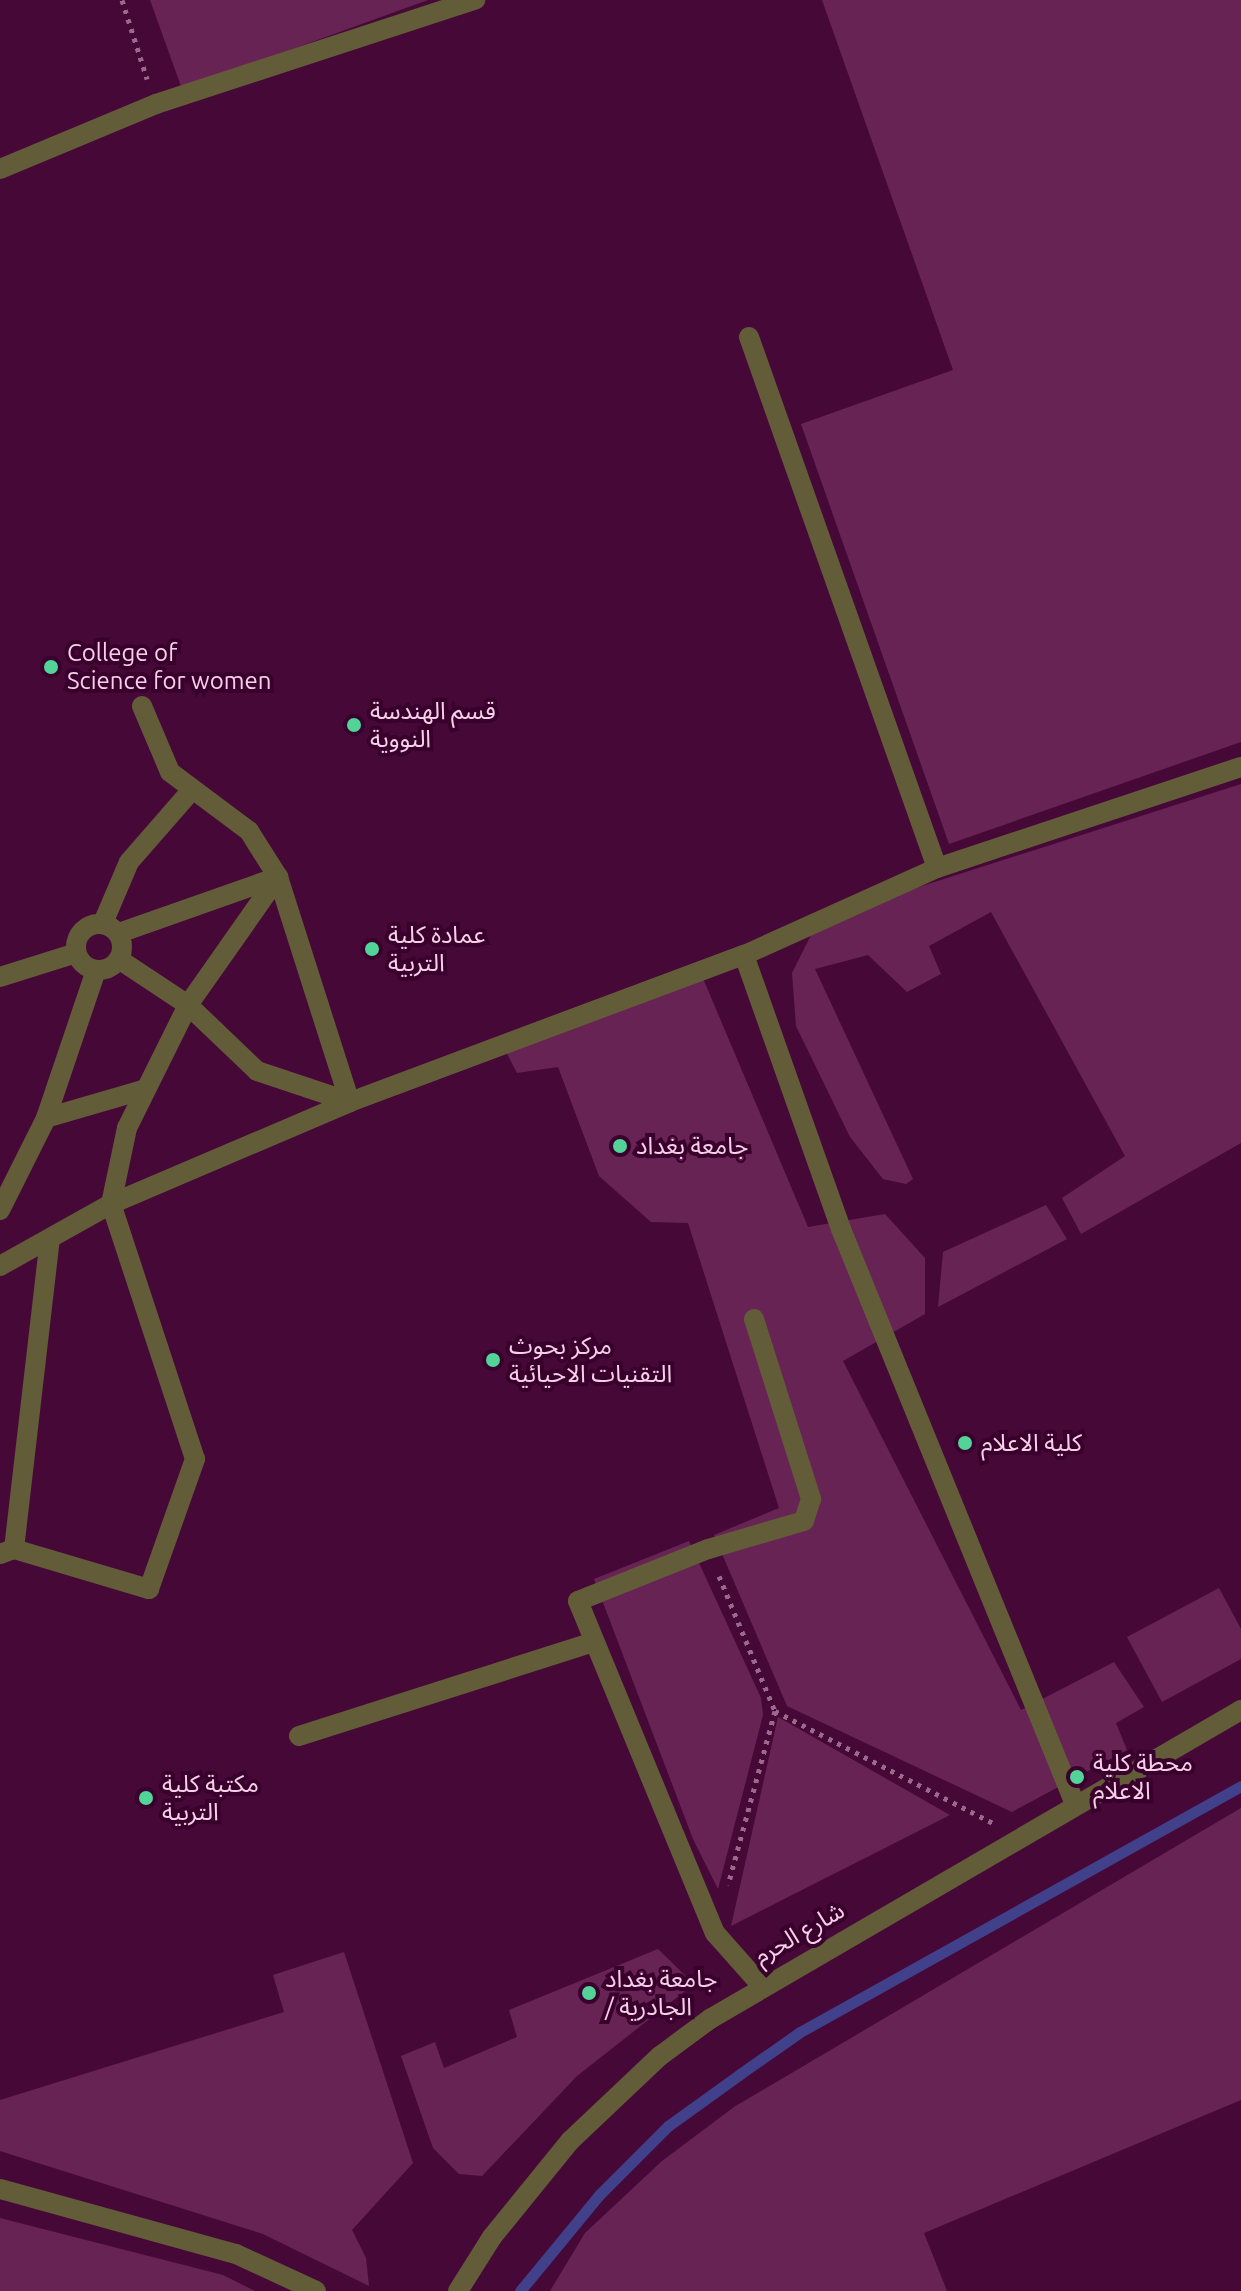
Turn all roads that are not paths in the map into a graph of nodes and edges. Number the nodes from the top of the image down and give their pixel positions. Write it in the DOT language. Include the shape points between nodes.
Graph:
graph roads {
  1 [pos="475,0"];
  2 [pos="0,169"];
  3 [pos="749,337"];
  4 [pos="142,706"];
  5 [pos="1241,767"];
  6 [pos="190,792"];
  7 [pos="937,868"];
  8 [pos="278,877"];
  9 [pos="111,928"];
  10 [pos="76,953"];
  11 [pos="744,955"];
  12 [pos="120,960"];
  13 [pos="96,970"];
  14 [pos="0,977"];
  15 [pos="188,1005"];
  16 [pos="146,1089"];
  17 [pos="350,1102"];
  18 [pos="46,1118"];
  19 [pos="111,1204"];
  20 [pos="0,1210"];
  21 [pos="50,1240"];
  22 [pos="0,1266"];
  23 [pos="754,1319"];
  24 [pos="7,1552"];
  25 [pos="594,1642"];
  26 [pos="1241,1710"];
  27 [pos="299,1736"];
  28 [pos="1075,1804"];
  29 [pos="761,1985"];
  30 [pos="0,2189"];
  31 [pos="316,2291"];
  32 [pos="458,2291"];
  1 -- 2 [label="street" via="156,104"];
  3 -- 7 [label="street"];
  4 -- 6 [label="street" via="170,772"];
  5 -- 7 [label="street"];
  6 -- 8 [label="street" via="249,831"];
  6 -- 9 [label="street" via="129,862"];
  7 -- 11 [label="street"];
  8 -- 9 [label="street"];
  8 -- 15 [label="street"];
  8 -- 17 [label="street"];
  9 -- 10 [label="street" via="88,926 78,937"];
  9 -- 12 [label="street" via="123,946"];
  10 -- 13 [label="street" via="83,965"];
  10 -- 14 [label="street"];
  11 -- 17 [label="street"];
  11 -- 28 [label="street" via="841,1229"];
  12 -- 13 [label="street" via="109,969"];
  12 -- 15 [label="street"];
  13 -- 18 [label="street"];
  15 -- 16 [label="street"];
  15 -- 17 [label="street" via="257,1071"];
  16 -- 18 [label="street"];
  16 -- 19 [label="street" via="127,1128"];
  17 -- 19 [label="street"];
  18 -- 20 [label="street"];
  19 -- 21 [label="street"];
  19 -- 24 [label="street" via="195,1459 149,1589"];
  21 -- 22 [label="street"];
  21 -- 24 [label="street"];
  23 -- 25 [label="street" via="811,1499 804,1521 708,1549 578,1601"];
  25 -- 27 [label="street"];
  25 -- 29 [label="street" via="715,1933"];
  26 -- 28 [label="street, شارع الحرم"];
  28 -- 29 [label="street, شارع الحرم"];
  29 -- 32 [label="street, شارع الحرم" via="660,2056 570,2141 492,2237"];
  30 -- 31 [label="street" via="236,2254"];
}
